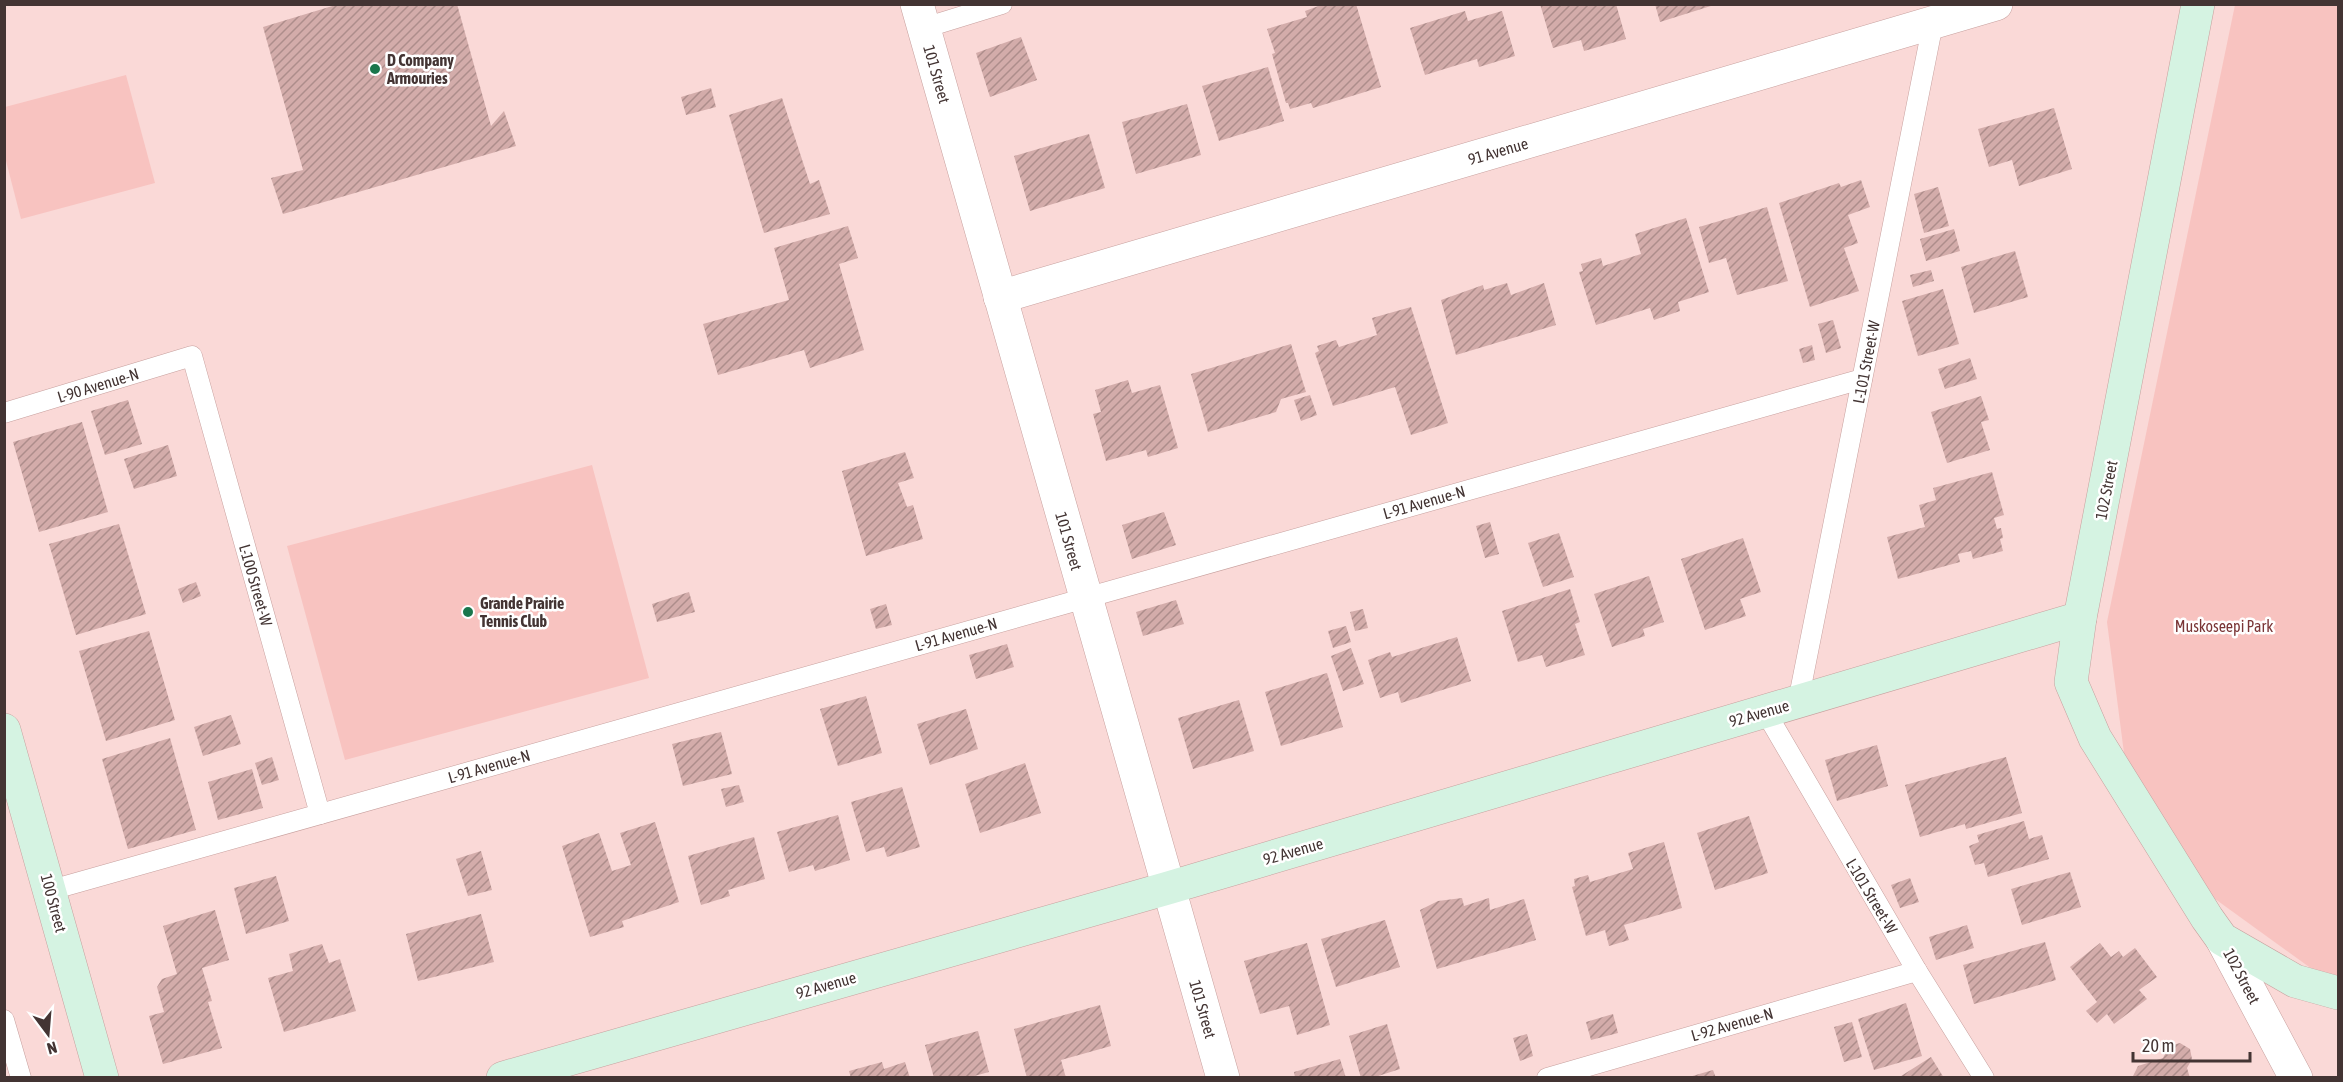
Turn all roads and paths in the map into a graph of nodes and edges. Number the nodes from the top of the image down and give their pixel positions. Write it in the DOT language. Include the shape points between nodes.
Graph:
graph roads {
  1 [pos="1002,4"];
  2 [pos="1996,4"];
  3 [pos="2199,4"];
  4 [pos="921,16"];
  5 [pos="1933,23"];
  6 [pos="1000,297"];
  7 [pos="192,356"];
  8 [pos="1862,379"];
  9 [pos="4,413"];
  10 [pos="1085,598"];
  11 [pos="2080,618"];
  12 [pos="1798,702"];
  13 [pos="1765,711"];
  14 [pos="4,730"];
  15 [pos="320,814"];
  16 [pos="1168,888"];
  17 [pos="51,890"];
  18 [pos="2222,939"];
  19 [pos="1917,971"];
  20 [pos="2338,993"];
  21 [pos="4,1020"];
  22 [pos="21,1077"];
  23 [pos="102,1077"];
  24 [pos="503,1077"];
  25 [pos="1223,1077"];
  26 [pos="1546,1077"];
  27 [pos="1984,1077"];
  28 [pos="2296,1077"];
  1 -- 4 [label="lane"];
  2 -- 5 [label="street, 91 Avenue"];
  3 -- 11 [label="street, 102 Street"];
  4 -- 6 [label="street, 101 Street"];
  5 -- 6 [label="street, 91 Avenue"];
  5 -- 8 [label="lane, L-101 Street-W"];
  6 -- 10 [label="street, 101 Street"];
  7 -- 9 [label="lane, L-90 Avenue-N"];
  7 -- 15 [label="lane, L-100 Street-W"];
  8 -- 10 [label="lane, L-91 Avenue-N"];
  8 -- 12 [label="lane, L-101 Street-W"];
  10 -- 15 [label="lane, L-91 Avenue-N"];
  10 -- 16 [label="street, 101 Street"];
  11 -- 12 [label="street, 92 Avenue"];
  11 -- 18 [label="street, 102 Street" via="2071,682 2095,738"];
  12 -- 13 [label="street, 92 Avenue"];
  13 -- 16 [label="street, 92 Avenue"];
  13 -- 19 [label="lane, L-101 Street-W"];
  14 -- 17 [label="street, 100 Street"];
  15 -- 17 [label="lane, L-91 Avenue-N"];
  16 -- 24 [label="street, 92 Avenue"];
  16 -- 25 [label="street, 101 Street"];
  17 -- 23 [label="street, 100 Street"];
  18 -- 20 [label="street, 102 Street" via="2295,981"];
  18 -- 28 [label="street, 102 Street"];
  19 -- 26 [label="lane, L-92 Avenue-N"];
  19 -- 27 [label="lane, L-101 Street-W"];
  21 -- 22 [label="lane"];
}
